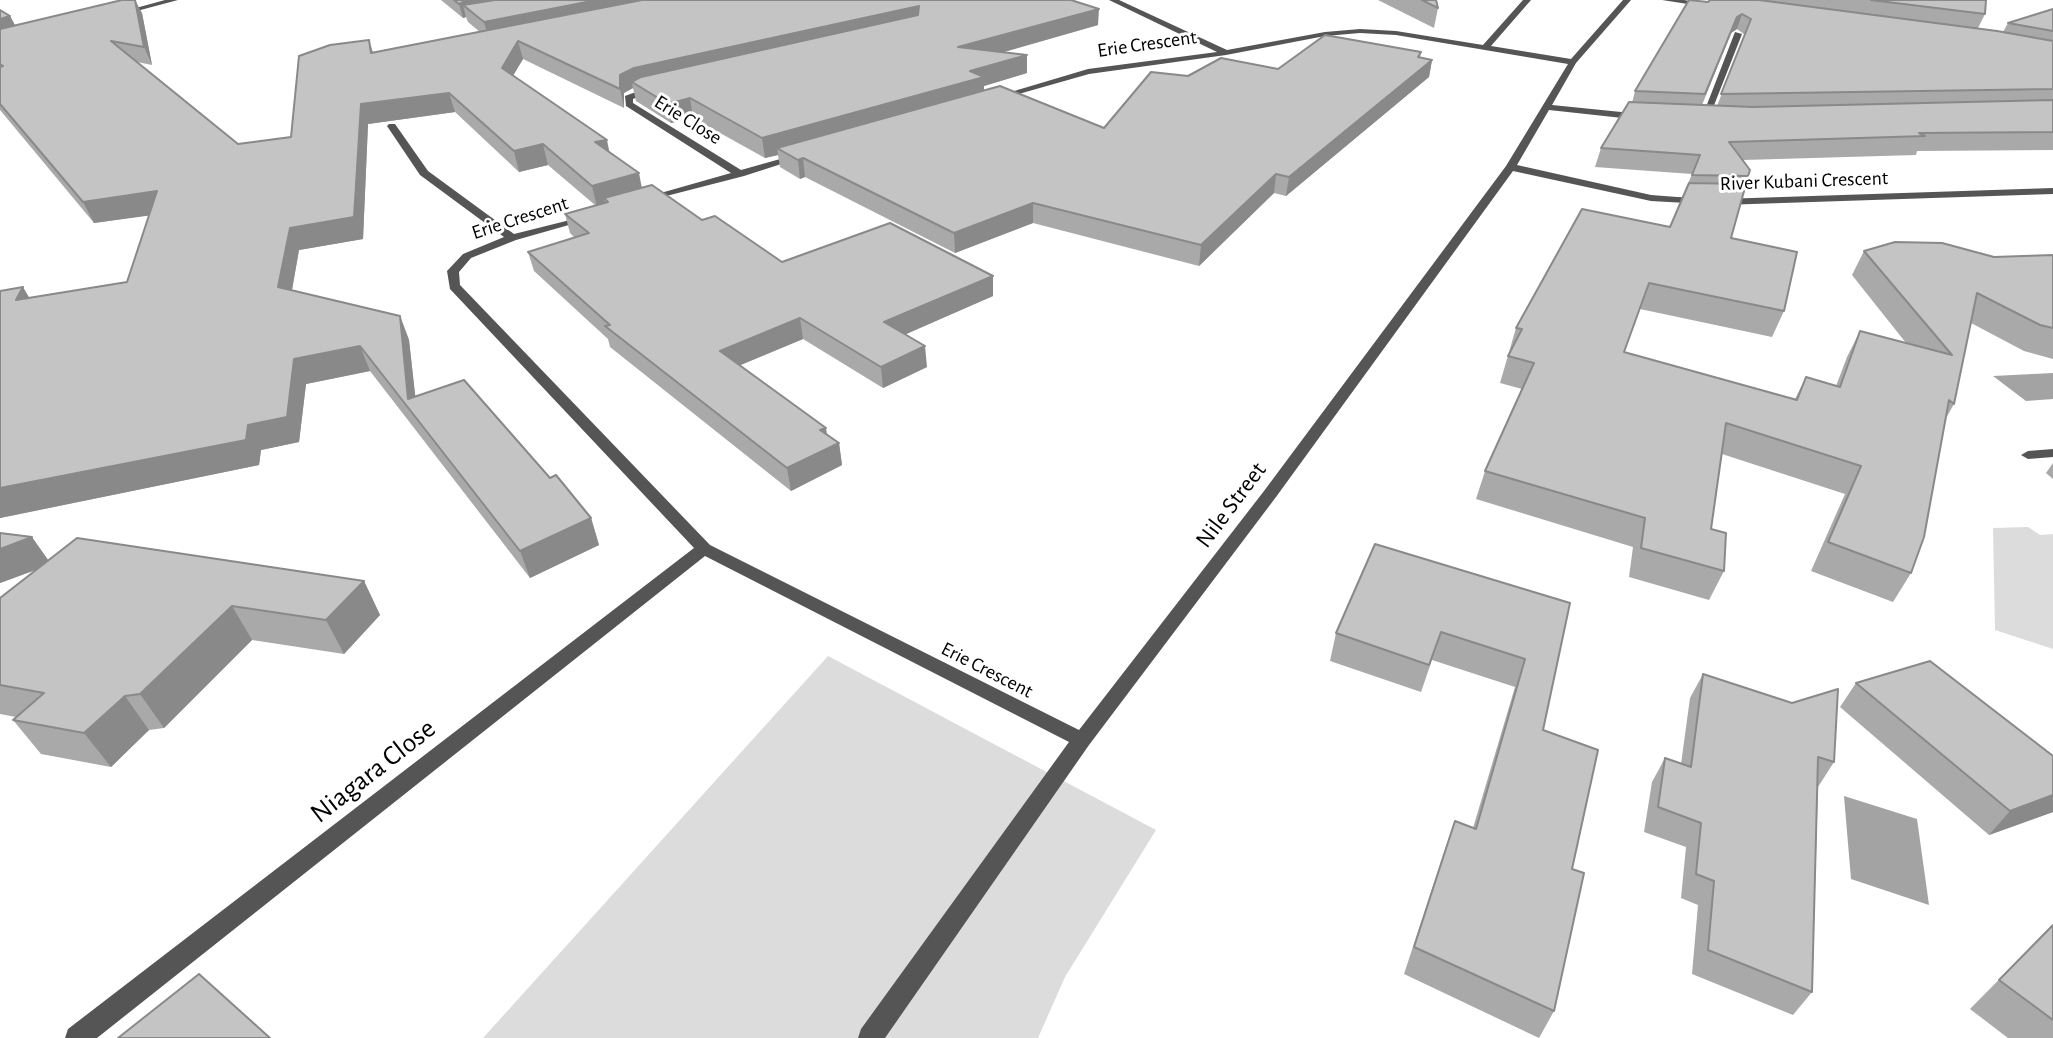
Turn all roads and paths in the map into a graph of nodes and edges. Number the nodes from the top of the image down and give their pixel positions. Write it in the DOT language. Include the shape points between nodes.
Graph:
graph roads {
  1 [pos="174,0"];
  2 [pos="1113,0"];
  3 [pos="1527,0"];
  4 [pos="1627,0"];
  5 [pos="1666,0"];
  6 [pos="1712,6"];
  7 [pos="102,18"];
  8 [pos="1738,34"];
  9 [pos="1486,47"];
  10 [pos="1226,53"];
  11 [pos="1573,62"];
  12 [pos="667,85"];
  13 [pos="981,103"];
  14 [pos="1547,107"];
  15 [pos="1652,117"];
  16 [pos="1691,118"];
  17 [pos="1704,118"];
  18 [pos="1718,119"];
  19 [pos="392,126"];
  20 [pos="812,153"];
  21 [pos="1511,167"];
  22 [pos="740,174"];
  23 [pos="2050,193"];
  24 [pos="634,204"];
  25 [pos="603,212"];
  26 [pos="512,238"];
  27 [pos="2053,453"];
  28 [pos="2028,455"];
  29 [pos="704,549"];
  30 [pos="1082,740"];
  31 [pos="77,1038"];
  32 [pos="870,1038"];
  1 -- 7 [label="street"];
  2 -- 10 [label="street"];
  3 -- 9 [label="street"];
  4 -- 11 [label="street, Nile Street"];
  5 -- 6 [label="street"];
  8 -- 17 [label="street"];
  9 -- 10 [label="street, Erie Crescent" via="1360,31"];
  9 -- 11 [label="street, Erie Crescent"];
  10 -- 13 [label="street, Erie Crescent" via="1088,72"];
  11 -- 14 [label="street, Nile Street"];
  12 -- 22 [label="street, Erie Close" via="641,91 628,98 629,104"];
  14 -- 15 [label="street"];
  14 -- 21 [label="street, Nile Street"];
  16 -- 17 [label="street"];
  17 -- 18 [label="street"];
  19 -- 26 [label="street" via="424,173"];
  20 -- 22 [label="street"];
  21 -- 23 [label="street, River Kubani Crescent" via="1677,200"];
  21 -- 30 [label="street, Nile Street"];
  22 -- 24 [label="street"];
  25 -- 26 [label="street, Erie Crescent"];
  26 -- 29 [label="street, Erie Crescent" via="467,256 453,271 454,286"];
  27 -- 28 [label="street"];
  29 -- 30 [label="street, Erie Crescent"];
  29 -- 31 [label="street, Niagara Close"];
  30 -- 32 [label="street, Nile Street"];
}
